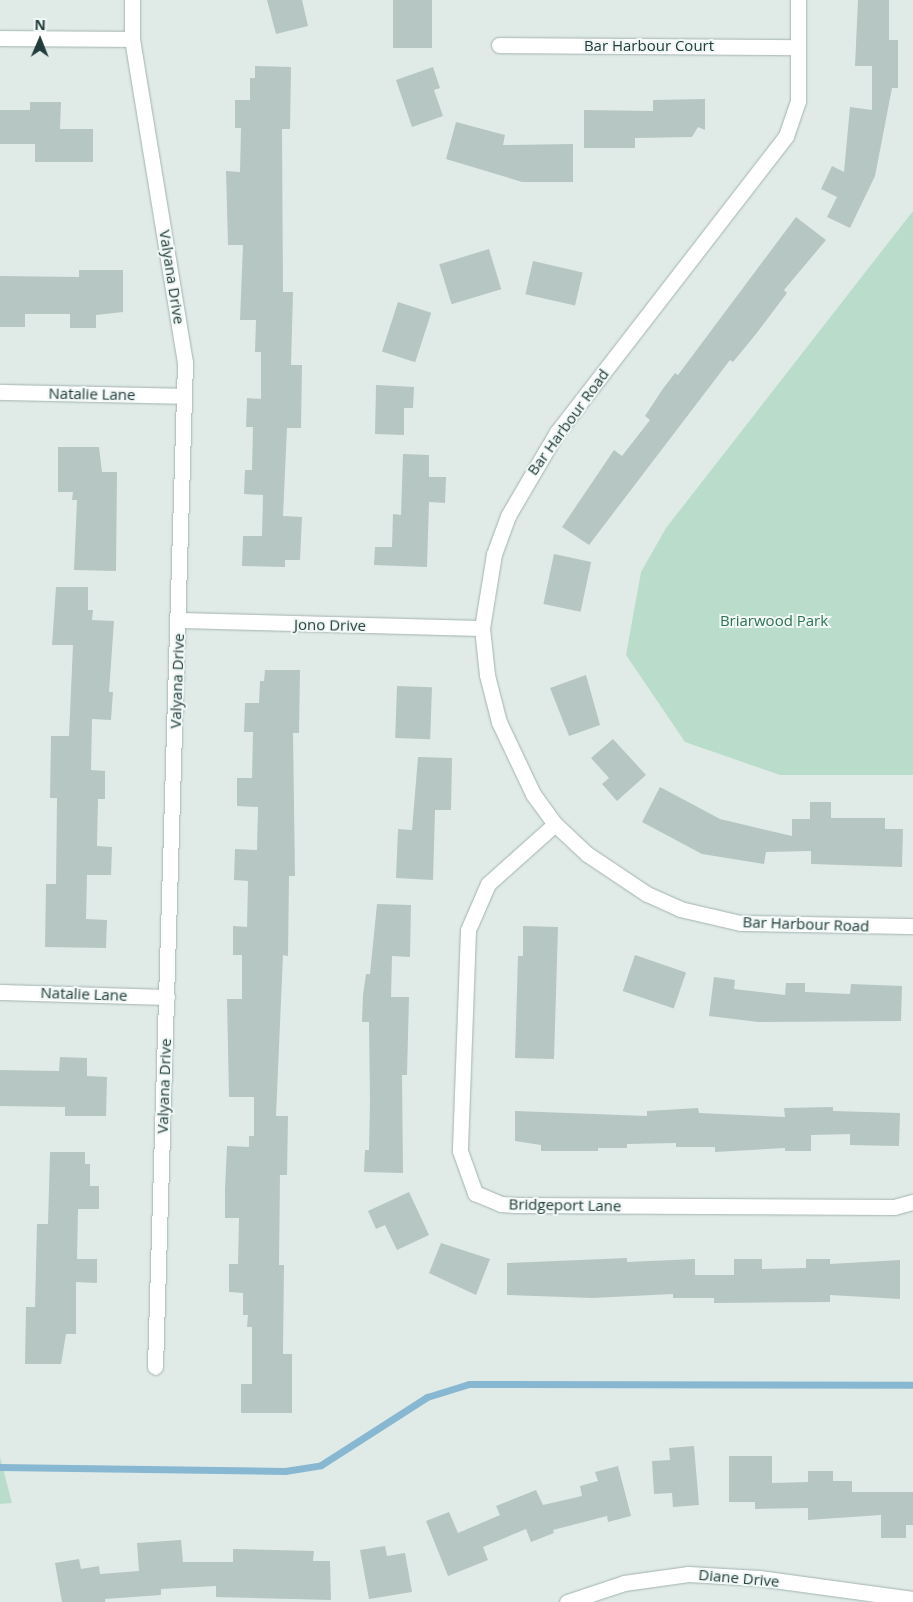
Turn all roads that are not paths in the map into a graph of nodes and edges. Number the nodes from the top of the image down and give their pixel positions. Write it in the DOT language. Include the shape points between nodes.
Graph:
graph roads {
  1 [pos="132,0"];
  2 [pos="798,0"];
  3 [pos="0,38"];
  4 [pos="132,39"];
  5 [pos="499,45"];
  6 [pos="798,47"];
  7 [pos="0,392"];
  8 [pos="184,396"];
  9 [pos="179,620"];
  10 [pos="482,628"];
  11 [pos="555,824"];
  12 [pos="913,926"];
  13 [pos="0,992"];
  14 [pos="167,997"];
  15 [pos="913,1202"];
  16 [pos="155,1367"];
  17 [pos="913,1599"];
  18 [pos="567,1602"];
  1 -- 4 [label="street, Valyana Drive"];
  2 -- 6 [label="street, Bar Harbour Road"];
  3 -- 4 [label="street"];
  4 -- 8 [label="street, Valyana Drive" via="182,338"];
  5 -- 6 [label="street, Bar Harbour Court"];
  6 -- 10 [label="street, Bar Harbour Road" via="798,101 786,136 557,432 528,477 494,554"];
  7 -- 8 [label="street, Natalie Lane"];
  8 -- 9 [label="street, Valyana Drive"];
  9 -- 10 [label="street, Jono Drive"];
  9 -- 14 [label="street, Valyana Drive"];
  10 -- 11 [label="street, Bar Harbour Road" via="498,722 513,759"];
  11 -- 12 [label="street, Bar Harbour Road" via="616,876 647,894 708,917 767,926"];
  11 -- 15 [label="street, Bridgeport Lane" via="488,884 468,930 460,1151 475,1193 501,1204 515,1205 894,1207"];
  13 -- 14 [label="street, Natalie Lane"];
  14 -- 16 [label="street, Valyana Drive"];
  17 -- 18 [label="street, Diane Drive" via="760,1578 697,1574 624,1583"];
}
